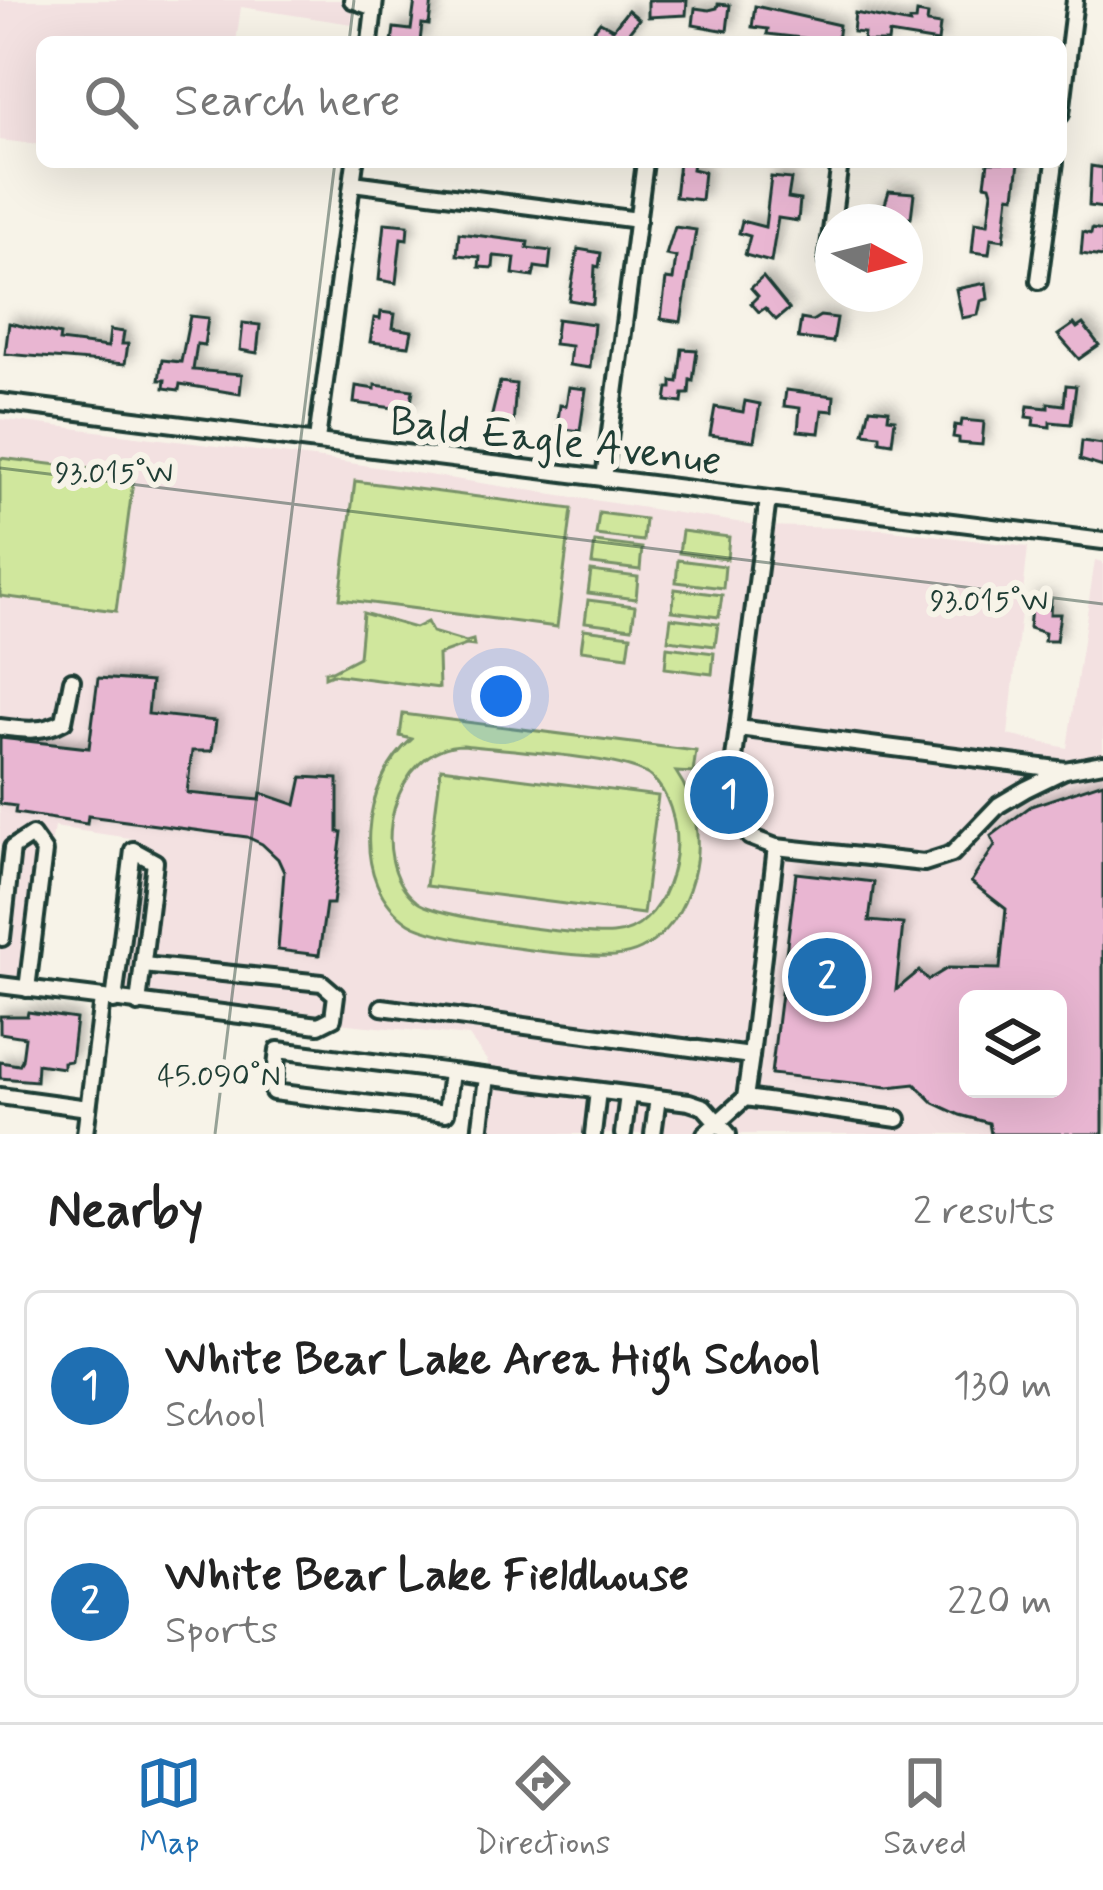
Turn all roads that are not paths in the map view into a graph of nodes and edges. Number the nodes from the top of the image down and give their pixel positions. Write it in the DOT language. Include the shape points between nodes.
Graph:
graph roads {
  1 [pos="352,0"];
  2 [pos="1076,0"];
  3 [pos="374,4"];
  4 [pos="371,36"];
  5 [pos="1067,65"];
  6 [pos="355,168"];
  7 [pos="645,168"];
  8 [pos="839,168"];
  9 [pos="1054,168"];
  10 [pos="353,183"];
  11 [pos="835,204"];
  12 [pos="638,220"];
  13 [pos="1039,281"];
  14 [pos="0,402"];
  15 [pos="316,440"];
  16 [pos="604,479"];
  17 [pos="768,499"];
  18 [pos="1103,541"];
  19 [pos="72,680"];
  20 [pos="0,727"];
  21 [pos="738,728"];
  22 [pos="1007,762"];
  23 [pos="1103,764"];
  24 [pos="1065,770"];
  25 [pos="1026,789"];
  26 [pos="776,848"];
  27 [pos="1,943"];
  28 [pos="143,965"];
  29 [pos="0,986"];
  30 [pos="27,989"];
  31 [pos="108,1000"];
  32 [pos="138,1004"];
  33 [pos="382,1007"];
  34 [pos="751,1056"];
  35 [pos="451,1072"];
  36 [pos="487,1077"];
  37 [pos="598,1091"];
  38 [pos="628,1095"];
  39 [pos="0,1096"];
  40 [pos="746,1098"];
  41 [pos="658,1099"];
  42 [pos="88,1108"];
  43 [pos="898,1119"];
  44 [pos="718,1120"];
  45 [pos="85,1134"];
  46 [pos="480,1134"];
  47 [pos="593,1134"];
  48 [pos="623,1134"];
  49 [pos="653,1134"];
  50 [pos="705,1134"];
  51 [pos="728,1134"];
  1 -- 3 [label="street"];
  2 -- 5 [label="street"];
  3 -- 4 [label="street"];
  6 -- 10 [label="street"];
  7 -- 12 [label="street"];
  8 -- 11 [label="street"];
  9 -- 13 [label="street"];
  10 -- 12 [label="street"];
  10 -- 15 [label="street"];
  12 -- 16 [label="street"];
  14 -- 15 [label="street, Bald Eagle Avenue"];
  15 -- 16 [label="street, Bald Eagle Avenue"];
  16 -- 17 [label="street, Bald Eagle Avenue"];
  17 -- 18 [label="street, Bald Eagle Avenue"];
  17 -- 21 [label="street"];
  19 -- 20 [label="street" via="64,721 31,731"];
  21 -- 22 [label="street"];
  21 -- 26 [label="street" via="734,816 750,837"];
  22 -- 24 [label="street"];
  22 -- 25 [label="street"];
  23 -- 24 [label="street"];
  24 -- 25 [label="street"];
  25 -- 26 [label="street" via="952,854 925,863"];
  26 -- 34 [label="street"];
  27 -- 30 [label="street" via="12,848 32,835 44,852"];
  28 -- 31 [label="street" via="155,862 133,850"];
  28 -- 32 [label="street"];
  28 -- 32 [label="street" via="322,983 336,995 334,1018 320,1025"];
  29 -- 30 [label="street"];
  30 -- 31 [label="street"];
  31 -- 32 [label="street"];
  31 -- 42 [label="street"];
  33 -- 34 [label="street"];
  34 -- 40 [label="street"];
  35 -- 35 [label="street" via="278,1050 273,1092 446,1113"];
  35 -- 36 [label="street"];
  36 -- 37 [label="street"];
  36 -- 46 [label="street"];
  37 -- 38 [label="street"];
  37 -- 47 [label="street"];
  38 -- 41 [label="street"];
  38 -- 48 [label="street"];
  39 -- 42 [label="street"];
  40 -- 43 [label="street"];
  40 -- 44 [label="street"];
  41 -- 44 [label="street" via="704,1107"];
  41 -- 49 [label="street"];
  42 -- 45 [label="street"];
  44 -- 50 [label="street"];
  44 -- 51 [label="street"];
}
